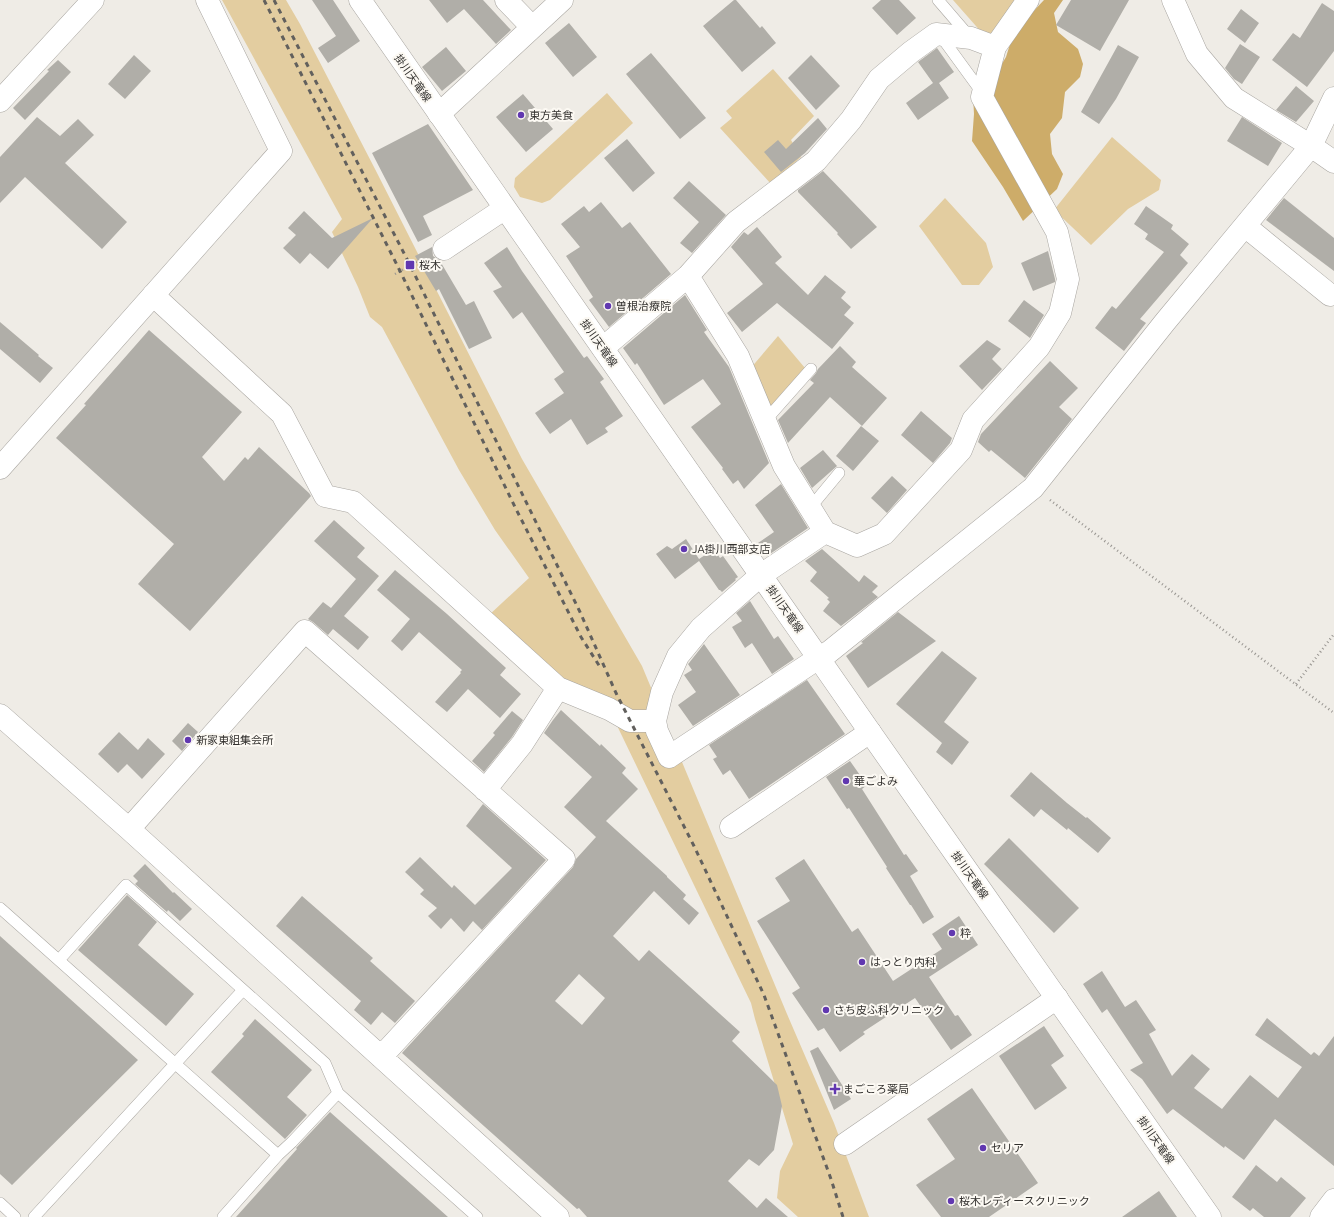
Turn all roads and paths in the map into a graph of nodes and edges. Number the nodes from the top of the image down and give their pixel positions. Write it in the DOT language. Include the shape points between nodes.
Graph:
graph roads {
  1 [pos="93,0"];
  2 [pos="207,0"];
  3 [pos="360,0"];
  4 [pos="506,0"];
  5 [pos="562,0"];
  6 [pos="938,0"];
  7 [pos="1028,0"];
  8 [pos="1173,0"];
  9 [pos="532,27"];
  10 [pos="940,34"];
  11 [pos="971,38"];
  12 [pos="995,47"];
  13 [pos="983,94"];
  14 [pos="1334,98"];
  15 [pos="0,101"];
  16 [pos="438,114"];
  17 [pos="1312,146"];
  18 [pos="1334,162"];
  19 [pos="504,209"];
  20 [pos="1245,226"];
  21 [pos="444,249"];
  22 [pos="418,261"];
  23 [pos="394,274"];
  24 [pos="688,276"];
  25 [pos="153,295"];
  26 [pos="1330,295"];
  27 [pos="603,348"];
  28 [pos="812,369"];
  29 [pos="765,421"];
  30 [pos="0,468"];
  31 [pos="839,473"];
  32 [pos="1033,488"];
  33 [pos="810,508"];
  34 [pos="825,532"];
  35 [pos="761,575"];
  36 [pos="1334,634"];
  37 [pos="819,659"];
  38 [pos="1296,684"];
  39 [pos="558,688"];
  40 [pos="1334,713"];
  41 [pos="0,716"];
  42 [pos="655,721"];
  43 [pos="870,732"];
  44 [pos="485,790"];
  45 [pos="731,827"];
  46 [pos="129,829"];
  47 [pos="0,908"];
  48 [pos="59,960"];
  49 [pos="242,990"];
  50 [pos="1056,998"];
  51 [pos="381,1057"];
  52 [pos="175,1063"];
  53 [pos="338,1093"];
  54 [pos="845,1144"];
  55 [pos="278,1155"];
  56 [pos="1334,1200"];
  57 [pos="0,1203"];
  58 [pos="15,1217"];
  59 [pos="34,1217"];
  60 [pos="223,1217"];
  61 [pos="477,1217"];
  62 [pos="558,1217"];
  63 [pos="1210,1217"];
  64 [pos="1321,1217"];
  1 -- 15 [label="street"];
  2 -- 25 [label="street" via="281,151"];
  3 -- 16 [label="street, 掛川天竜線"];
  4 -- 9 [label="street"];
  5 -- 9 [label="street"];
  6 -- 11 [label="lane"];
  7 -- 12 [label="street"];
  8 -- 17 [label="street" via="1197,54 1234,98"];
  9 -- 16 [label="street"];
  10 -- 11 [label="street"];
  10 -- 13 [label="lane"];
  10 -- 24 [label="street" via="930,38 879,79 851,120 816,161 736,222"];
  11 -- 12 [label="street"];
  12 -- 13 [label="street"];
  13 -- 34 [label="street" via="982,97 1057,232 1068,279 1060,312 1039,347 973,420 961,450 884,534 857,546"];
  14 -- 17 [label="street"];
  16 -- 19 [label="street, 掛川天竜線"];
  17 -- 18 [label="street"];
  17 -- 20 [label="street"];
  19 -- 21 [label="street"];
  19 -- 27 [label="street, 掛川天竜線"];
  20 -- 26 [label="street"];
  20 -- 32 [label="street"];
  22 -- 23 [label="path"];
  24 -- 27 [label="street"];
  24 -- 29 [label="street" via="738,356"];
  25 -- 30 [label="street"];
  25 -- 39 [label="street" via="282,414 325,496 353,502"];
  27 -- 35 [label="street, 掛川天竜線"];
  28 -- 29 [label="lane"];
  29 -- 33 [label="street" via="784,466"];
  31 -- 33 [label="lane"];
  32 -- 37 [label="street"];
  32 -- 38 [label="path"];
  33 -- 34 [label="street"];
  34 -- 35 [label="street"];
  35 -- 37 [label="street, 掛川天竜線"];
  35 -- 42 [label="street" via="701,628 678,656 662,692"];
  36 -- 38 [label="path"];
  37 -- 42 [label="street" via="669,757 659,737"];
  37 -- 43 [label="street, 掛川天竜線"];
  38 -- 40 [label="path"];
  39 -- 42 [label="street" via="609,709 630,721"];
  39 -- 44 [label="street" via="522,744"];
  41 -- 46 [label="street"];
  43 -- 45 [label="street"];
  43 -- 50 [label="street, 掛川天竜線"];
  44 -- 46 [label="street" via="305,632"];
  44 -- 51 [label="street" via="564,859"];
  46 -- 51 [label="street"];
  47 -- 48 [label="lane"];
  48 -- 49 [label="lane" via="126,885"];
  48 -- 52 [label="lane"];
  49 -- 52 [label="lane"];
  49 -- 53 [label="lane" via="325,1063"];
  50 -- 54 [label="street"];
  50 -- 63 [label="street, 掛川天竜線"];
  51 -- 62 [label="street"];
  52 -- 55 [label="lane"];
  52 -- 59 [label="lane"];
  53 -- 55 [label="lane"];
  53 -- 61 [label="lane"];
  55 -- 60 [label="lane"];
  56 -- 64 [label="street"];
  57 -- 58 [label="lane"];
}
